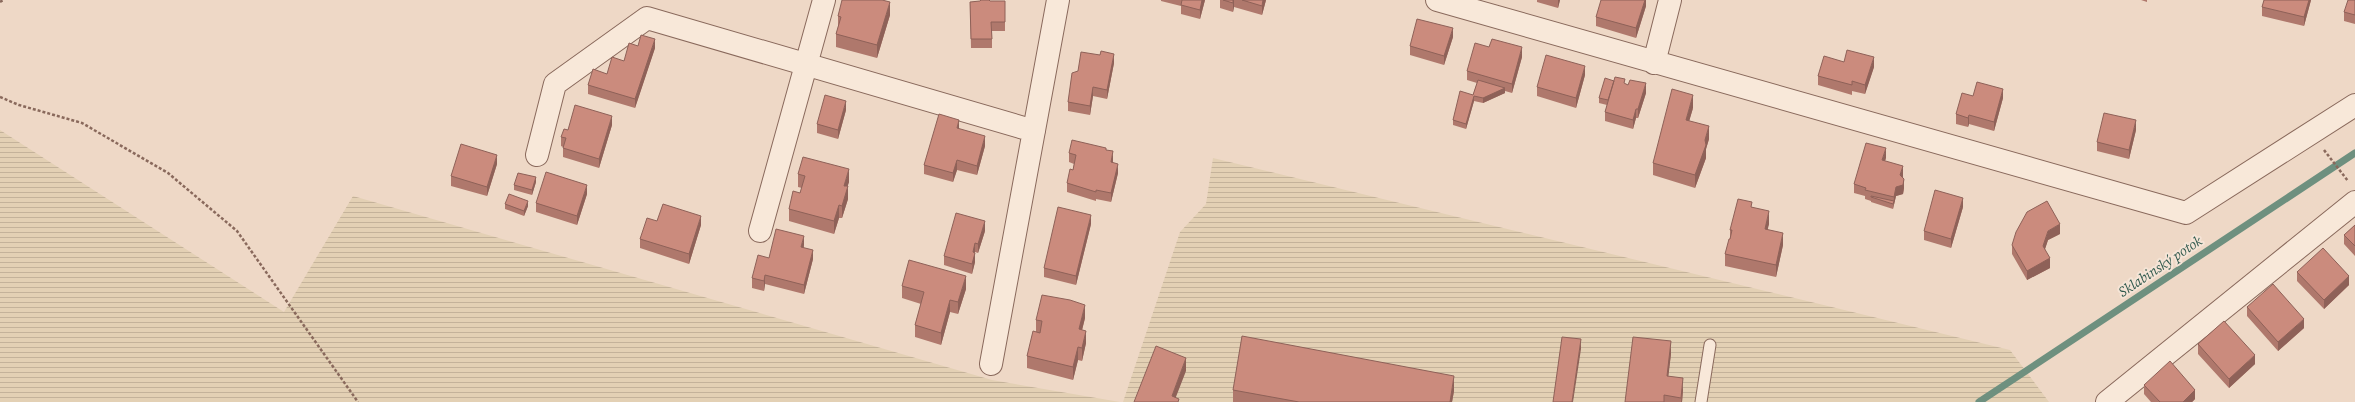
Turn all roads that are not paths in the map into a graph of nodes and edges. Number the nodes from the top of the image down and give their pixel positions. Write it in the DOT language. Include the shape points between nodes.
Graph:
graph roads {
  1 [pos="824,0"];
  2 [pos="1058,0"];
  3 [pos="1437,0"];
  4 [pos="1670,0"];
  5 [pos="1654,63"];
  6 [pos="807,64"];
  7 [pos="2355,105"];
  8 [pos="1034,131"];
  9 [pos="537,155"];
  10 [pos="2353,193"];
  11 [pos="760,231"];
  12 [pos="1710,345"];
  13 [pos="991,364"];
  14 [pos="1701,402"];
  15 [pos="2107,402"];
  1 -- 6 [label="street"];
  2 -- 8 [label="street"];
  3 -- 5 [label="street"];
  4 -- 5 [label="street"];
  5 -- 7 [label="street" via="2186,213"];
  6 -- 8 [label="street"];
  6 -- 9 [label="street" via="647,18 555,84"];
  6 -- 11 [label="street"];
  8 -- 13 [label="street"];
  10 -- 15 [label="street"];
  12 -- 14 [label="lane"];
}
